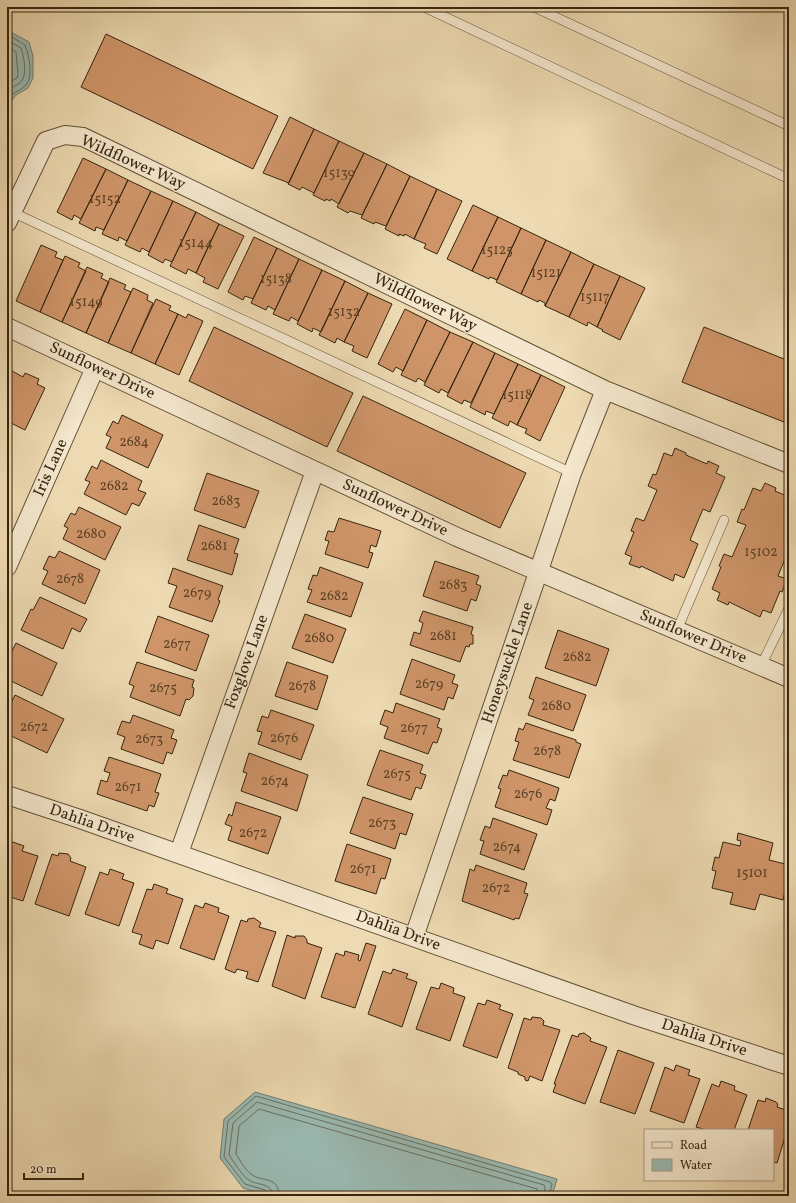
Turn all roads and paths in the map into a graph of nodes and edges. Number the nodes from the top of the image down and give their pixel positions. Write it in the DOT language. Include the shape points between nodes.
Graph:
graph roads {
  1 [pos="424,7"];
  2 [pos="534,7"];
  3 [pos="789,126"];
  4 [pos="789,180"];
  5 [pos="10,217"];
  6 [pos="7,327"];
  7 [pos="95,368"];
  8 [pos="605,390"];
  9 [pos="789,464"];
  10 [pos="315,471"];
  11 [pos="572,473"];
  12 [pos="724,520"];
  13 [pos="7,568"];
  14 [pos="539,572"];
  15 [pos="789,608"];
  16 [pos="676,630"];
  17 [pos="761,666"];
  18 [pos="789,678"];
  19 [pos="7,795"];
  20 [pos="179,854"];
  21 [pos="414,937"];
  22 [pos="789,1066"];
  1 -- 4 [label="lane"];
  2 -- 3 [label="lane"];
  5 -- 8 [label="street, Wildflower Way" via="46,141 65,135 83,136"];
  5 -- 11 [label="lane"];
  6 -- 7 [label="street, Sunflower Drive"];
  7 -- 10 [label="street, Sunflower Drive"];
  7 -- 13 [label="street, Iris Lane"];
  8 -- 9 [label="street, Wildflower Way"];
  8 -- 11 [label="street, Honeysuckle Lane"];
  10 -- 14 [label="street, Sunflower Drive"];
  10 -- 20 [label="street, Foxglove Lane"];
  11 -- 14 [label="street, Honeysuckle Lane"];
  12 -- 16 [label="lane"];
  14 -- 16 [label="street, Sunflower Drive"];
  14 -- 21 [label="street, Honeysuckle Lane"];
  15 -- 17 [label="lane"];
  16 -- 17 [label="street, Sunflower Drive"];
  17 -- 18 [label="street, Sunflower Drive"];
  19 -- 20 [label="street, Dahlia Drive"];
  20 -- 21 [label="street, Dahlia Drive"];
  21 -- 22 [label="street, Dahlia Drive" via="634,1015"];
}
